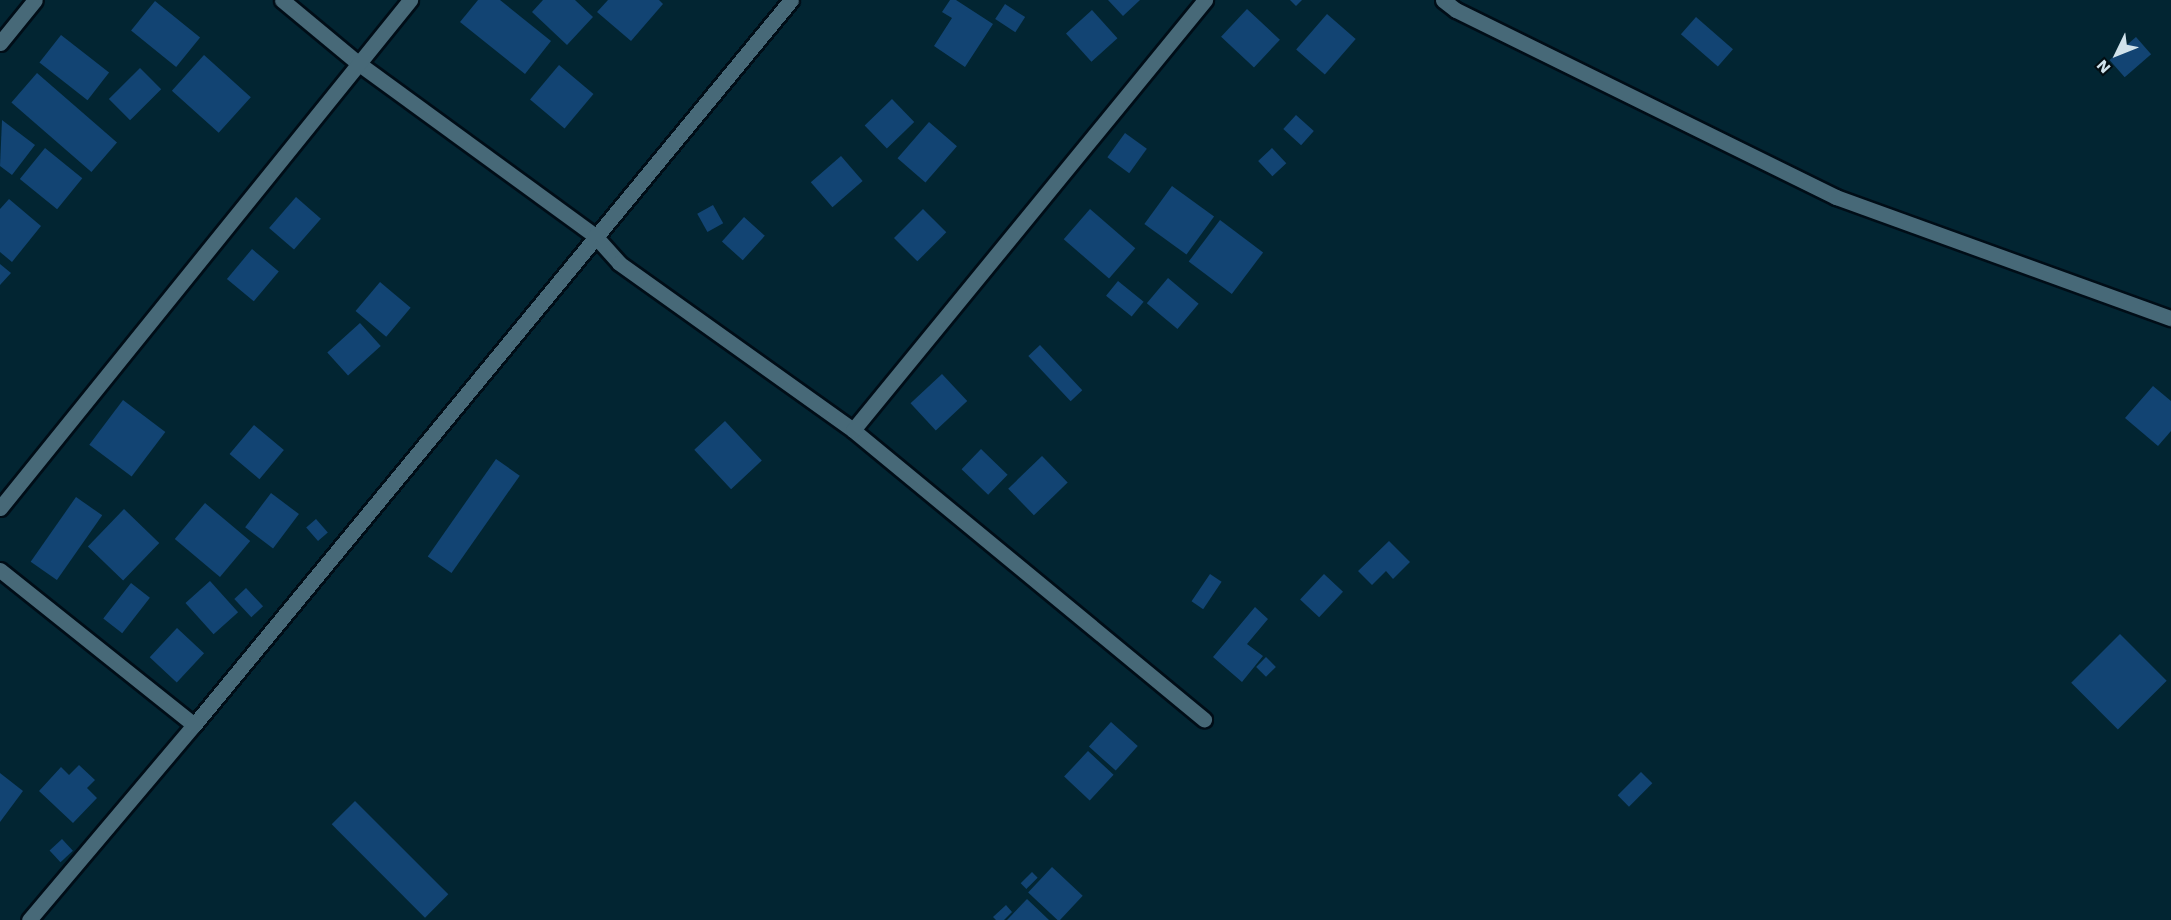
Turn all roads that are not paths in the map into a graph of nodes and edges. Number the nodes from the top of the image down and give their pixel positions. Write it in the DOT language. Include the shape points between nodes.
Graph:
graph roads {
  1 [pos="35,0"];
  2 [pos="282,0"];
  3 [pos="410,0"];
  4 [pos="791,0"];
  5 [pos="1205,0"];
  6 [pos="1443,0"];
  7 [pos="0,42"];
  8 [pos="358,63"];
  9 [pos="595,236"];
  10 [pos="2171,318"];
  11 [pos="853,430"];
  12 [pos="0,508"];
  13 [pos="0,570"];
  14 [pos="1204,719"];
  15 [pos="194,725"];
  16 [pos="29,920"];
  1 -- 7 [label="street"];
  2 -- 8 [label="street"];
  3 -- 8 [label="street"];
  4 -- 9 [label="street"];
  5 -- 11 [label="street"];
  6 -- 10 [label="street" via="1456,10 1836,197"];
  8 -- 9 [label="street"];
  8 -- 12 [label="street"];
  9 -- 11 [label="street" via="619,263"];
  9 -- 15 [label="street"];
  11 -- 14 [label="street"];
  13 -- 15 [label="street"];
  15 -- 16 [label="street"];
}
